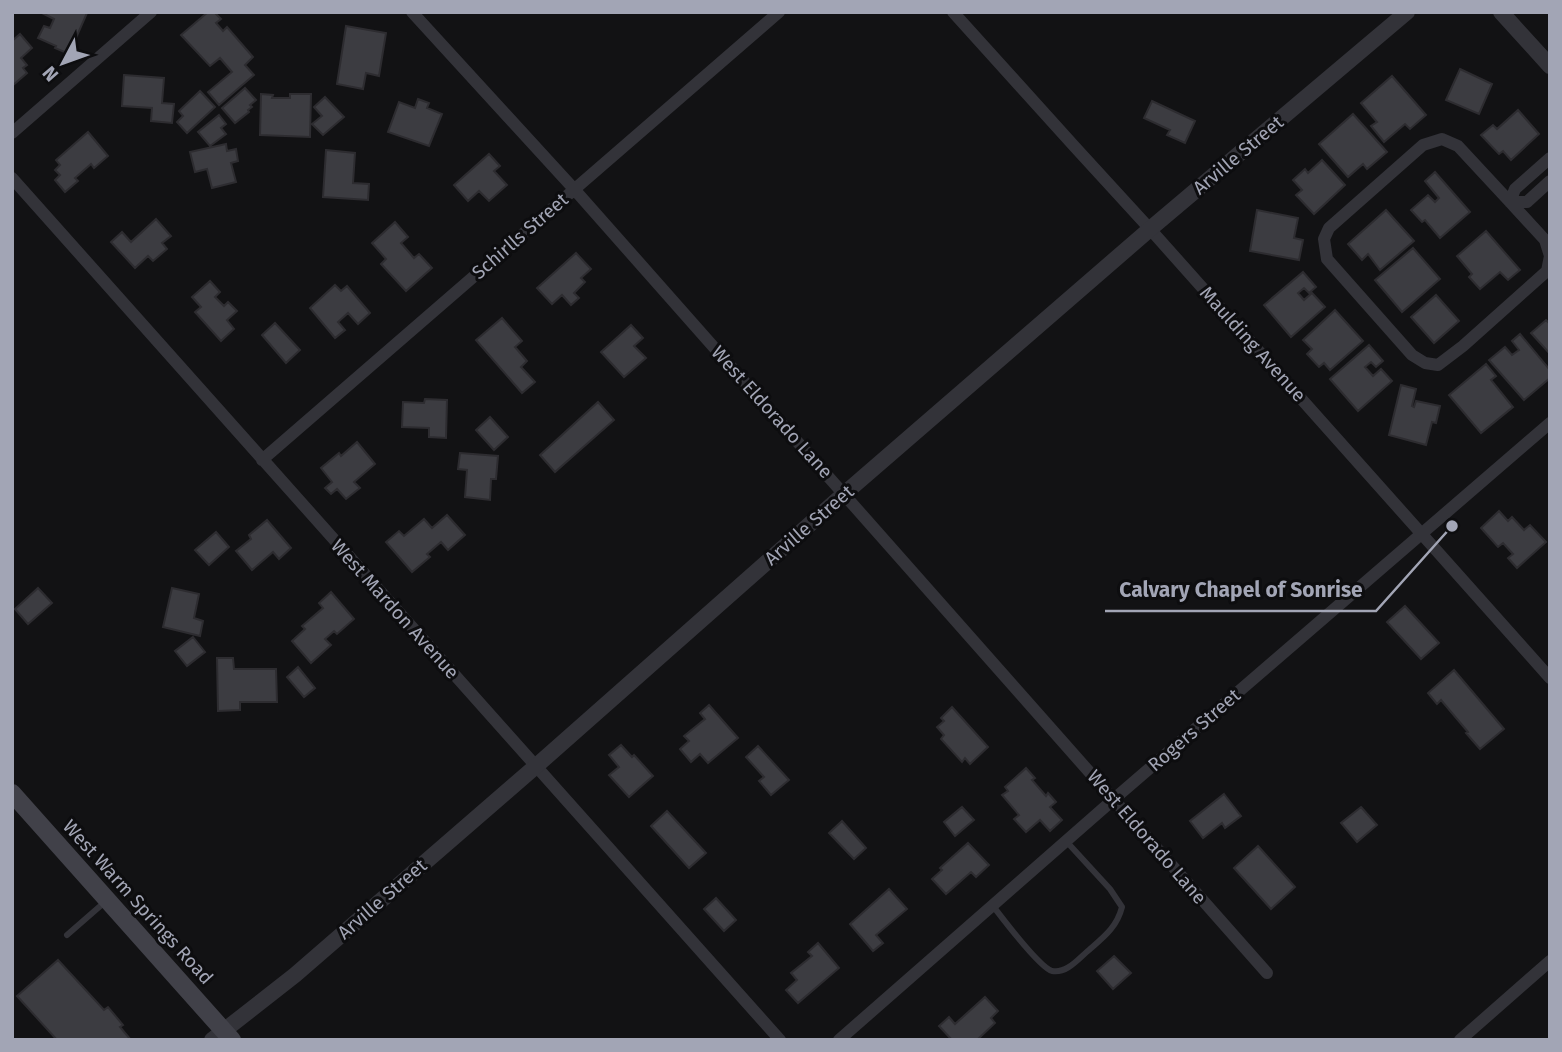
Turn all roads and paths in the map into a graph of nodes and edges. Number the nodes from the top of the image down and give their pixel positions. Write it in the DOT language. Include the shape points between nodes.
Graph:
graph roads {
  1 [pos="151,12"];
  2 [pos="412,12"];
  3 [pos="779,12"];
  4 [pos="953,12"];
  5 [pos="1406,12"];
  6 [pos="1501,12"];
  7 [pos="1550,66"];
  8 [pos="12,133"];
  9 [pos="1550,158"];
  10 [pos="12,178"];
  11 [pos="1550,181"];
  12 [pos="574,189"];
  13 [pos="1510,202"];
  14 [pos="1150,229"];
  15 [pos="1550,423"];
  16 [pos="262,460"];
  17 [pos="844,494"];
  18 [pos="1422,534"];
  19 [pos="1550,678"];
  20 [pos="535,767"];
  21 [pos="12,793"];
  22 [pos="1114,799"];
  23 [pos="1066,841"];
  24 [pos="107,900"];
  25 [pos="993,906"];
  26 [pos="67,935"];
  27 [pos="1550,961"];
  28 [pos="1267,973"];
  29 [pos="222,1037"];
  30 [pos="780,1040"];
  31 [pos="839,1040"];
  32 [pos="1460,1040"];
  1 -- 8 [label="street"];
  2 -- 12 [label="street, West Eldorado Lane"];
  3 -- 12 [label="street, Schirlls Street"];
  4 -- 14 [label="street, Maulding Avenue"];
  5 -- 14 [label="street, Arville Street"];
  6 -- 7 [label="street"];
  9 -- 13 [label="street" via="1515,189"];
  10 -- 16 [label="street, West Mardon Avenue"];
  11 -- 13 [label="street" via="1527,202"];
  12 -- 16 [label="street, Schirlls Street"];
  12 -- 17 [label="street, West Eldorado Lane"];
  13 -- 13 [label="street" via="1458,146 1442,139 1423,145 1329,228 1324,239 1327,258 1412,355 1438,365 1547,271 1550,256 1545,240"];
  14 -- 17 [label="street, Arville Street"];
  14 -- 18 [label="street, Maulding Avenue"];
  15 -- 18 [label="street, Rogers Street"];
  16 -- 20 [label="street, West Mardon Avenue"];
  17 -- 20 [label="street, Arville Street"];
  17 -- 22 [label="street, West Eldorado Lane"];
  18 -- 19 [label="street, Maulding Avenue"];
  18 -- 22 [label="street, Rogers Street"];
  20 -- 29 [label="street, Arville Street"];
  20 -- 30 [label="street, West Mardon Avenue"];
  21 -- 24 [label="main road, West Warm Springs Road"];
  22 -- 23 [label="street, Rogers Street"];
  22 -- 28 [label="street, West Eldorado Lane"];
  23 -- 25 [label="street, Rogers Street"];
  23 -- 25 [label="lane" via="1122,907 1108,934 1067,969 1053,971 1041,964"];
  24 -- 26 [label="lane"];
  24 -- 29 [label="main road, West Warm Springs Road"];
  25 -- 31 [label="street, Rogers Street"];
  27 -- 32 [label="street"];
}
